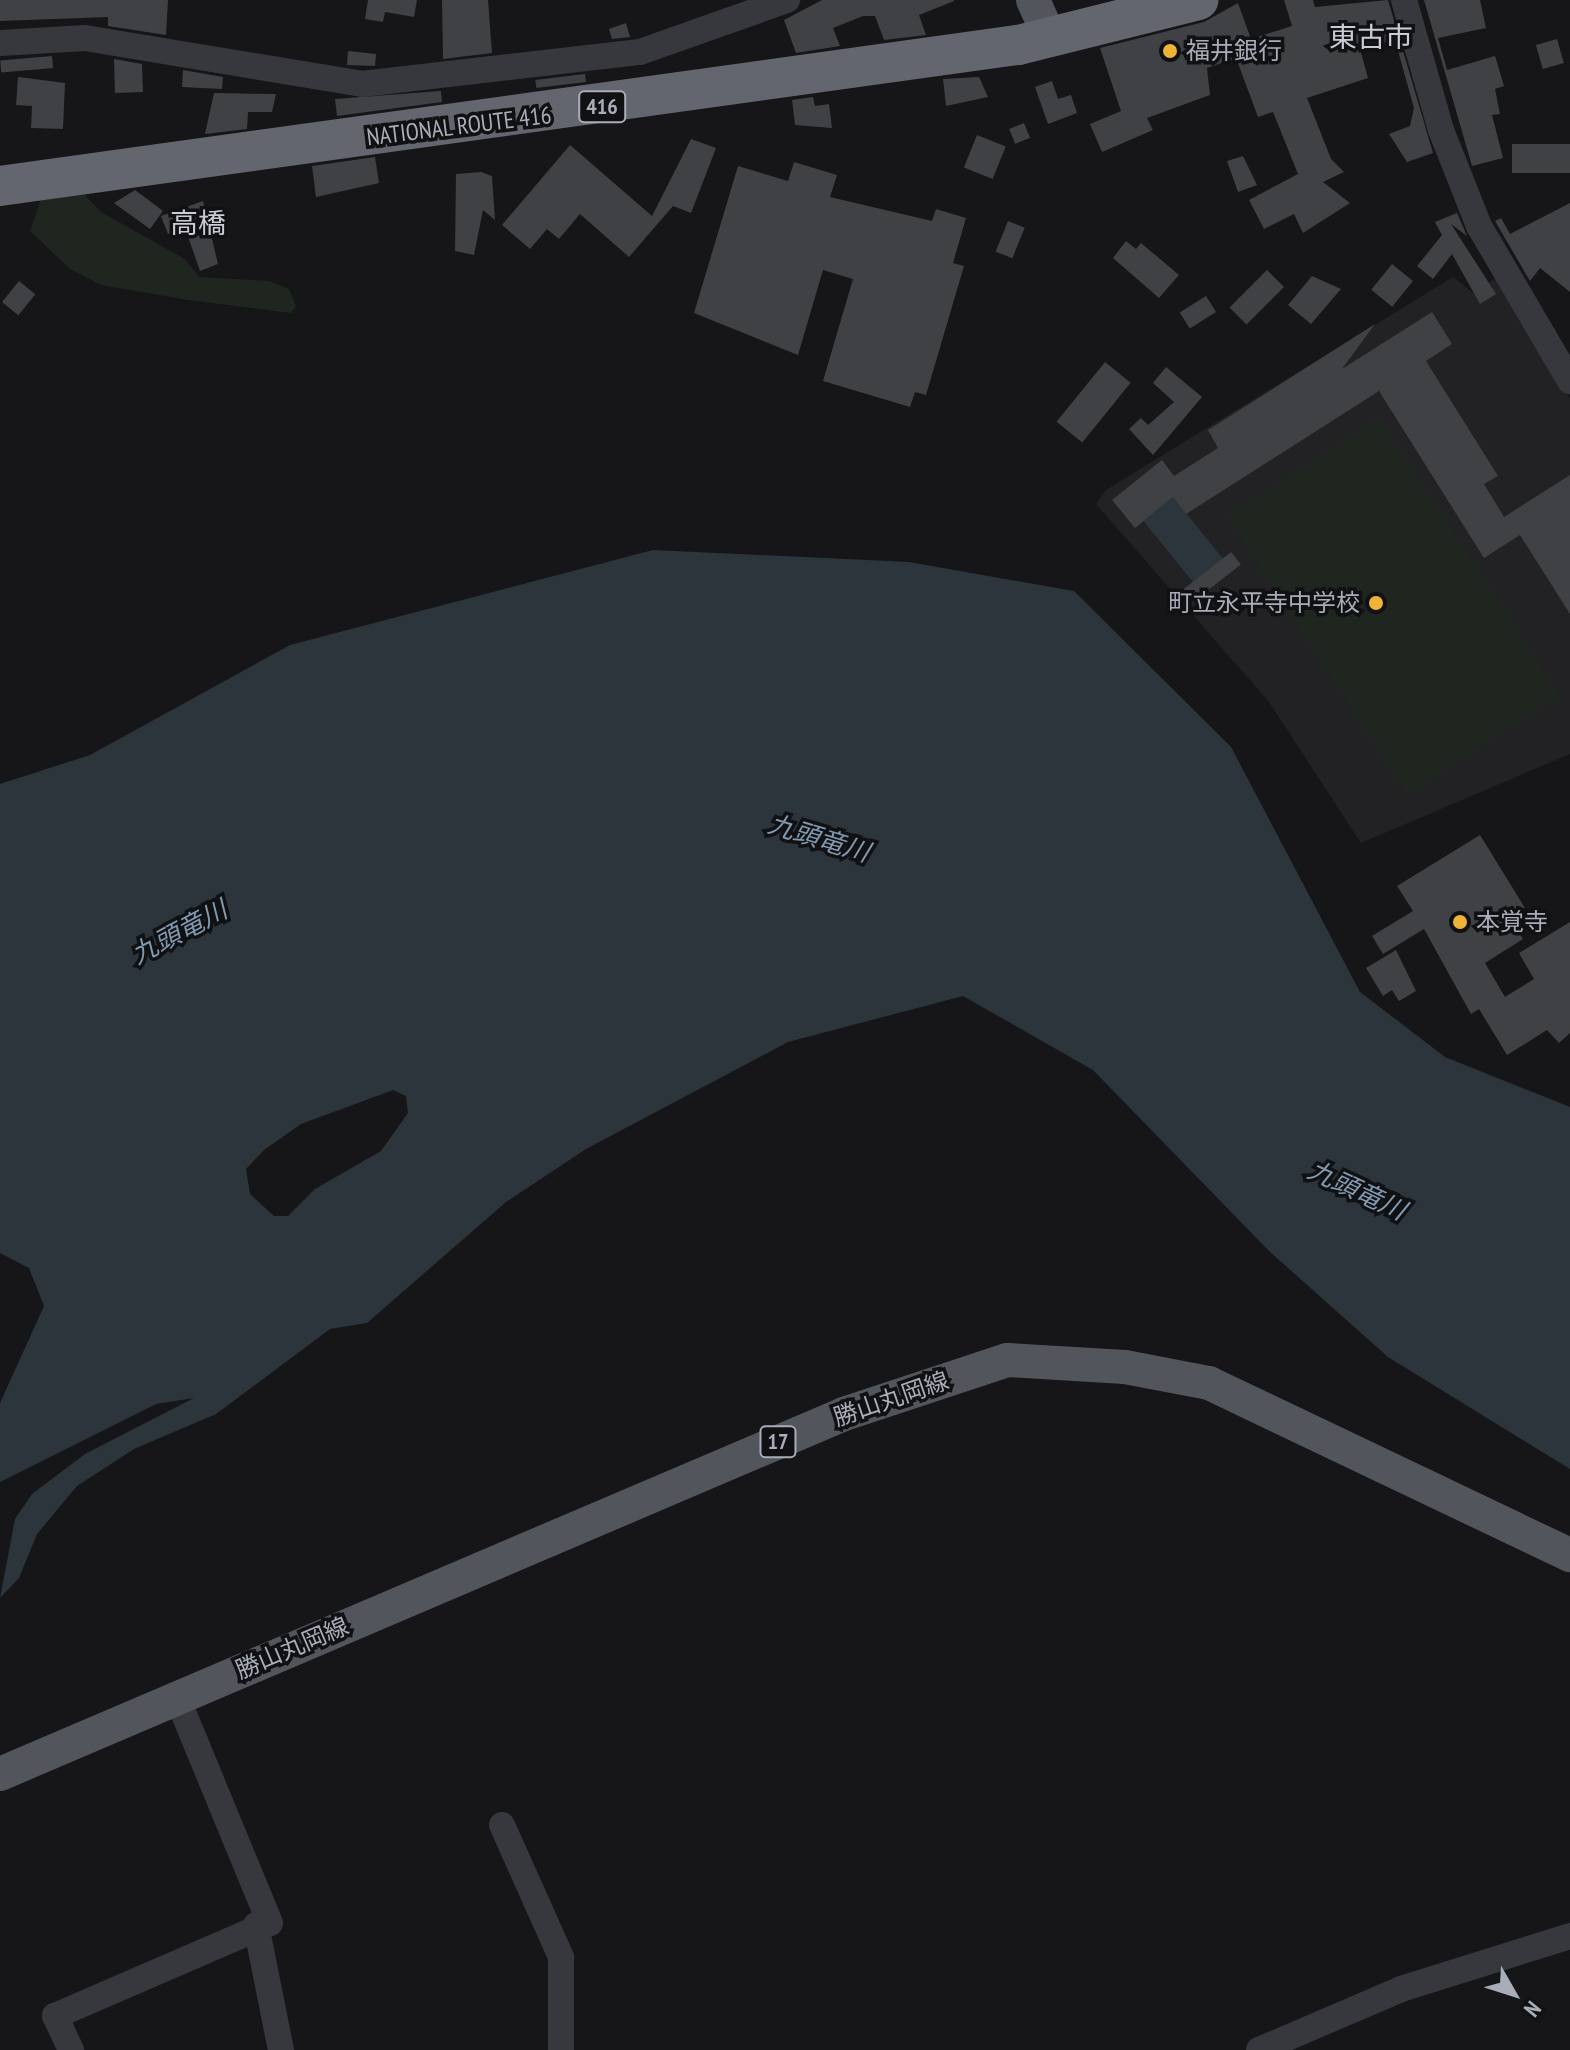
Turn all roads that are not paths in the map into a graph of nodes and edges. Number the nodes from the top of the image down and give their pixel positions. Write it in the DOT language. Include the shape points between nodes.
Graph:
graph roads {
  1 [pos="787,0"];
  2 [pos="1033,0"];
  3 [pos="1198,0"];
  4 [pos="1404,0"];
  5 [pos="1050,38"];
  6 [pos="0,43"];
  7 [pos="0,186"];
  8 [pos="1570,381"];
  9 [pos="1570,1555"];
  10 [pos="177,1697"];
  11 [pos="0,1774"];
  12 [pos="502,1825"];
  13 [pos="256,1925"];
  14 [pos="1570,1936"];
  15 [pos="71,2050"];
  16 [pos="281,2050"];
  17 [pos="561,2050"];
  18 [pos="1259,2050"];
  1 -- 6 [label="street" via="640,52 362,84 85,38"];
  2 -- 5 [label="main road"];
  3 -- 5 [label="highway, NATIONAL ROUTE 416 / 416"];
  4 -- 8 [label="street" via="1441,130 1479,226"];
  5 -- 7 [label="highway, NATIONAL ROUTE 416 / 416" via="679,97"];
  9 -- 10 [label="main road, 勝山丸岡線 / 17" via="1209,1383 1125,1367 1007,1360 844,1414"];
  10 -- 11 [label="main road, 勝山丸岡線 / 17"];
  10 -- 13 [label="street" via="270,1923"];
  12 -- 17 [label="street" via="561,1957"];
  13 -- 15 [label="street" via="55,2016"];
  13 -- 16 [label="street"];
  14 -- 18 [label="street" via="1401,1989"];
}
